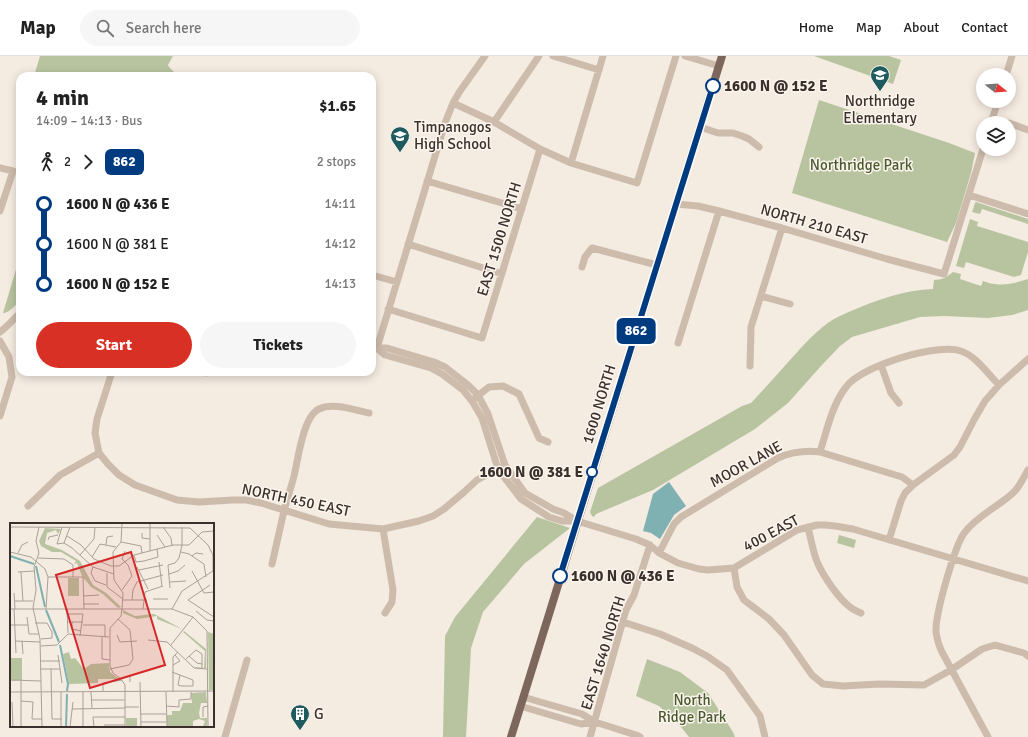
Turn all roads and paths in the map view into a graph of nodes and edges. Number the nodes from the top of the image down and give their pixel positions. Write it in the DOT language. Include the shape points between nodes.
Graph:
graph roads {
  1 [pos="485,56"];
  2 [pos="539,56"];
  3 [pos="553,56"];
  4 [pos="603,56"];
  5 [pos="676,56"];
  6 [pos="685,56"];
  7 [pos="722,56"];
  8 [pos="1012,56"];
  9 [pos="719,66"];
  10 [pos="1008,68"];
  11 [pos="599,70"];
  12 [pos="453,103"];
  13 [pos="494,122"];
  14 [pos="1016,126"];
  15 [pos="700,127"];
  16 [pos="1028,130"];
  17 [pos="759,148"];
  18 [pos="540,149"];
  19 [pos="981,156"];
  20 [pos="571,163"];
  21 [pos="0,168"];
  22 [pos="427,181"];
  23 [pos="969,195"];
  24 [pos="676,204"];
  25 [pos="522,209"];
  26 [pos="0,211"];
  27 [pos="719,211"];
  28 [pos="1028,214"];
  29 [pos="782,228"];
  30 [pos="408,244"];
  31 [pos="657,265"];
  32 [pos="582,267"];
  33 [pos="502,274"];
  34 [pos="376,276"];
  35 [pos="397,282"];
  36 [pos="761,296"];
  37 [pos="790,304"];
  38 [pos="388,309"];
  39 [pos="16,317"];
  40 [pos="0,332"];
  41 [pos="0,341"];
  42 [pos="376,342"];
  43 [pos="678,343"];
  44 [pos="376,347"];
  45 [pos="376,348"];
  46 [pos="1028,359"];
  47 [pos="881,365"];
  48 [pos="750,366"];
  49 [pos="111,376"];
  50 [pos="999,385"];
  51 [pos="478,395"];
  52 [pos="472,401"];
  53 [pos="899,403"];
  54 [pos="369,413"];
  55 [pos="0,416"];
  56 [pos="548,442"];
  57 [pos="820,452"];
  58 [pos="99,453"];
  59 [pos="505,465"];
  60 [pos="498,469"];
  61 [pos="1028,470"];
  62 [pos="912,485"];
  63 [pos="28,506"];
  64 [pos="285,510"];
  65 [pos="577,521"];
  66 [pos="808,527"];
  67 [pos="382,529"];
  68 [pos="890,540"];
  69 [pos="650,545"];
  70 [pos="659,553"];
  71 [pos="953,559"];
  72 [pos="272,564"];
  73 [pos="734,568"];
  74 [pos="1028,581"];
  75 [pos="385,613"];
  76 [pos="861,613"];
  77 [pos="623,622"];
  78 [pos="1028,656"];
  79 [pos="247,660"];
  80 [pos="950,670"];
  81 [pos="523,697"];
  82 [pos="520,706"];
  83 [pos="595,722"];
  84 [pos="225,737"];
  85 [pos="511,737"];
  86 [pos="590,737"];
  87 [pos="640,737"];
  88 [pos="765,737"];
  89 [pos="988,737"];
  1 -- 12 [label="street"];
  2 -- 13 [label="street"];
  3 -- 11 [label="street"];
  4 -- 11 [label="street"];
  5 -- 20 [label="street" via="637,183"];
  6 -- 9 [label="street"];
  7 -- 9 [label="main road, 1600 NORTH"];
  8 -- 10 [label="street"];
  9 -- 15 [label="main road, 1600 NORTH"];
  11 -- 20 [label="street"];
  12 -- 13 [label="street"];
  12 -- 22 [label="street"];
  13 -- 18 [label="street"];
  14 -- 16 [label="street"];
  15 -- 17 [label="street" via="718,133 742,136"];
  15 -- 24 [label="main road, 1600 NORTH"];
  18 -- 20 [label="street"];
  18 -- 25 [label="street, EAST 1500 NORTH"];
  19 -- 23 [label="street"];
  21 -- 26 [label="street" via="13,171"];
  22 -- 25 [label="street"];
  22 -- 30 [label="street"];
  23 -- 28 [label="street"];
  23 -- 29 [label="street, NORTH 210 EAST" via="944,274"];
  24 -- 27 [label="street, NORTH 210 EAST"];
  24 -- 31 [label="main road, 1600 NORTH"];
  25 -- 33 [label="street, EAST 1500 NORTH"];
  27 -- 29 [label="street, NORTH 210 EAST"];
  27 -- 43 [label="street"];
  29 -- 36 [label="street"];
  30 -- 33 [label="street"];
  30 -- 35 [label="street"];
  31 -- 32 [label="street" via="592,248 585,257"];
  31 -- 65 [label="main road, 1600 NORTH"];
  33 -- 38 [label="street, EAST 1500 NORTH" via="482,338"];
  34 -- 35 [label="street"];
  35 -- 38 [label="street"];
  36 -- 37 [label="street"];
  36 -- 48 [label="street" via="751,327"];
  38 -- 42 [label="street"];
  39 -- 40 [label="street"];
  41 -- 55 [label="street" via="9,357 12,377"];
  44 -- 51 [label="street, 400 EAST" via="387,348 446,367"];
  45 -- 52 [label="street, 400 EAST" via="385,355 431,368 442,374 463,390"];
  46 -- 50 [label="street"];
  47 -- 50 [label="street" via="917,352 960,350 972,356"];
  47 -- 53 [label="street" via="891,393"];
  47 -- 57 [label="street" via="861,373 846,386 835,404"];
  49 -- 58 [label="street" via="97,419 95,433"];
  50 -- 62 [label="street" via="985,401 954,455"];
  51 -- 52 [label="street"];
  51 -- 56 [label="street" via="489,387 503,386 519,394 539,438"];
  51 -- 59 [label="street, 400 EAST" via="488,414"];
  52 -- 60 [label="street, 400 EAST" via="482,418"];
  54 -- 64 [label="street" via="332,405 317,410 311,417 301,442"];
  57 -- 62 [label="street, MOOR LANE" via="902,477"];
  57 -- 70 [label="street, MOOR LANE" via="802,451 786,454 686,513 674,524"];
  58 -- 63 [label="street" via="60,475"];
  58 -- 64 [label="street, NORTH 450 EAST" via="119,474 135,485 177,500 246,500"];
  59 -- 60 [label="street, NORTH 450 EAST"];
  59 -- 65 [label="street, 400 EAST" via="526,493"];
  60 -- 65 [label="street, 400 EAST" via="527,503 549,517 562,521"];
  60 -- 67 [label="street, NORTH 450 EAST" via="477,480 433,516 419,522"];
  61 -- 71 [label="street" via="1013,492 965,531"];
  62 -- 68 [label="street" via="901,501"];
  64 -- 67 [label="street, NORTH 450 EAST" via="329,524"];
  64 -- 72 [label="street"];
  65 -- 69 [label="street, 400 EAST"];
  65 -- 81 [label="main road, 1600 NORTH"];
  66 -- 68 [label="street, 400 EAST" via="844,527"];
  66 -- 73 [label="street, 400 EAST" via="797,530"];
  66 -- 76 [label="street" via="817,560 824,574 845,603"];
  67 -- 75 [label="street" via="393,590 392,602"];
  68 -- 71 [label="street, 400 EAST"];
  69 -- 70 [label="street, 400 EAST"];
  69 -- 77 [label="street, EAST 1640 NORTH"];
  70 -- 73 [label="street, 400 EAST" via="699,570"];
  71 -- 74 [label="street, 400 EAST"];
  71 -- 80 [label="street" via="936,618 939,645"];
  73 -- 80 [label="street" via="737,587 744,600 769,619 784,635 812,675 823,684 924,685"];
  77 -- 83 [label="street, EAST 1640 NORTH"];
  77 -- 88 [label="street" via="692,648 726,670 760,716"];
  78 -- 80 [label="street" via="995,645 982,649"];
  79 -- 84 [label="street"];
  80 -- 89 [label="street"];
  81 -- 82 [label="main road, 1600 NORTH"];
  81 -- 83 [label="street" via="582,714"];
  82 -- 83 [label="street" via="581,724"];
  82 -- 85 [label="main road, 1600 NORTH"];
  83 -- 86 [label="street, EAST 1640 NORTH"];
  83 -- 87 [label="street"];
}
